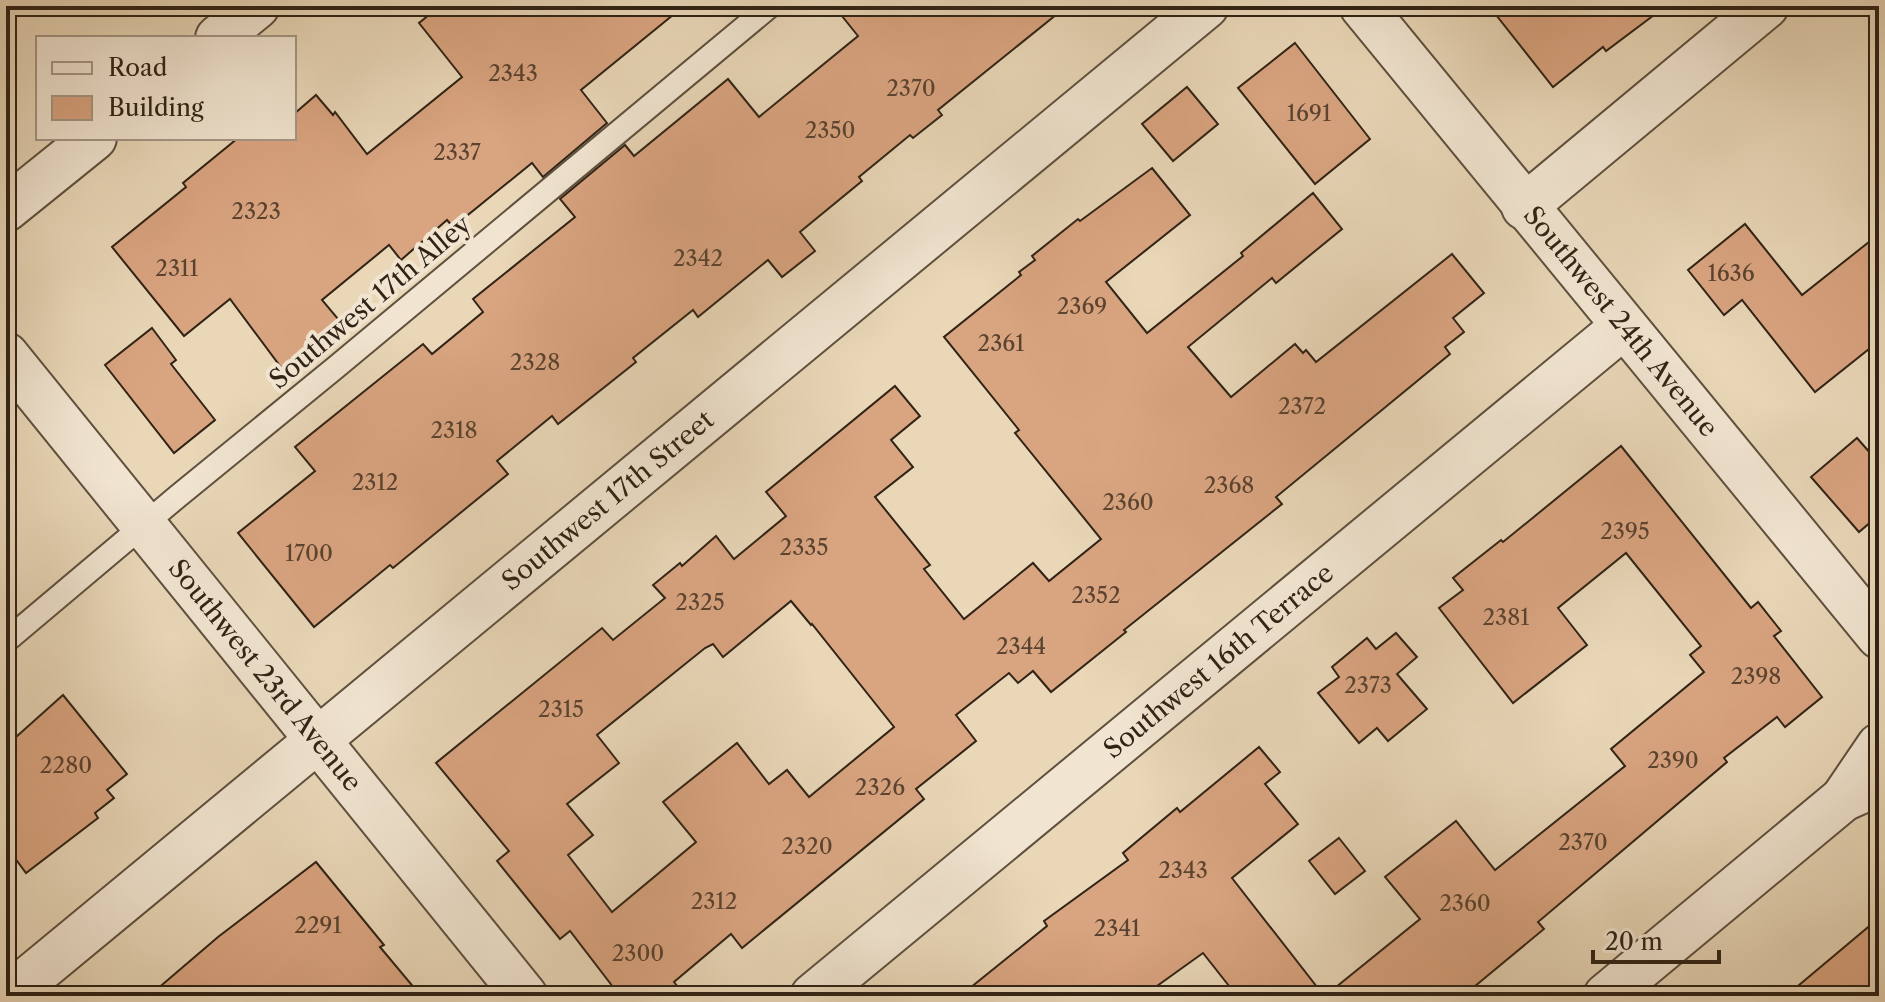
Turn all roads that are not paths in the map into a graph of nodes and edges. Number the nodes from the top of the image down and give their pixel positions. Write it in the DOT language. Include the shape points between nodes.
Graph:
graph roads {
  1 [pos="257,6"];
  2 [pos="770,6"];
  3 [pos="1206,6"];
  4 [pos="1362,6"];
  5 [pos="1766,6"];
  6 [pos="220,36"];
  7 [pos="92,140"];
  8 [pos="1524,207"];
  9 [pos="6,209"];
  10 [pos="1624,326"];
  11 [pos="6,355"];
  12 [pos="144,524"];
  13 [pos="1879,636"];
  14 [pos="6,641"];
  15 [pos="318,740"];
  16 [pos="1879,746"];
  17 [pos="1861,791"];
  18 [pos="8,996"];
  19 [pos="525,996"];
  20 [pos="813,996"];
  21 [pos="1606,996"];
  1 -- 6 [label="street"];
  2 -- 12 [label="lane, Southwest 17th Alley"];
  3 -- 15 [label="street, Southwest 17th Street"];
  4 -- 8 [label="street, Southwest 24th Avenue"];
  5 -- 8 [label="street"];
  7 -- 9 [label="street"];
  8 -- 10 [label="street, Southwest 24th Avenue"];
  10 -- 13 [label="street, Southwest 24th Avenue"];
  10 -- 20 [label="street, Southwest 16th Terrace"];
  11 -- 12 [label="street, Southwest 23rd Avenue"];
  12 -- 14 [label="lane, Southwest 17th Alley"];
  12 -- 15 [label="street, Southwest 23rd Avenue"];
  15 -- 18 [label="street, Southwest 17th Street"];
  15 -- 19 [label="street, Southwest 23rd Avenue"];
  16 -- 17 [label="street"];
  17 -- 21 [label="street"];
}
